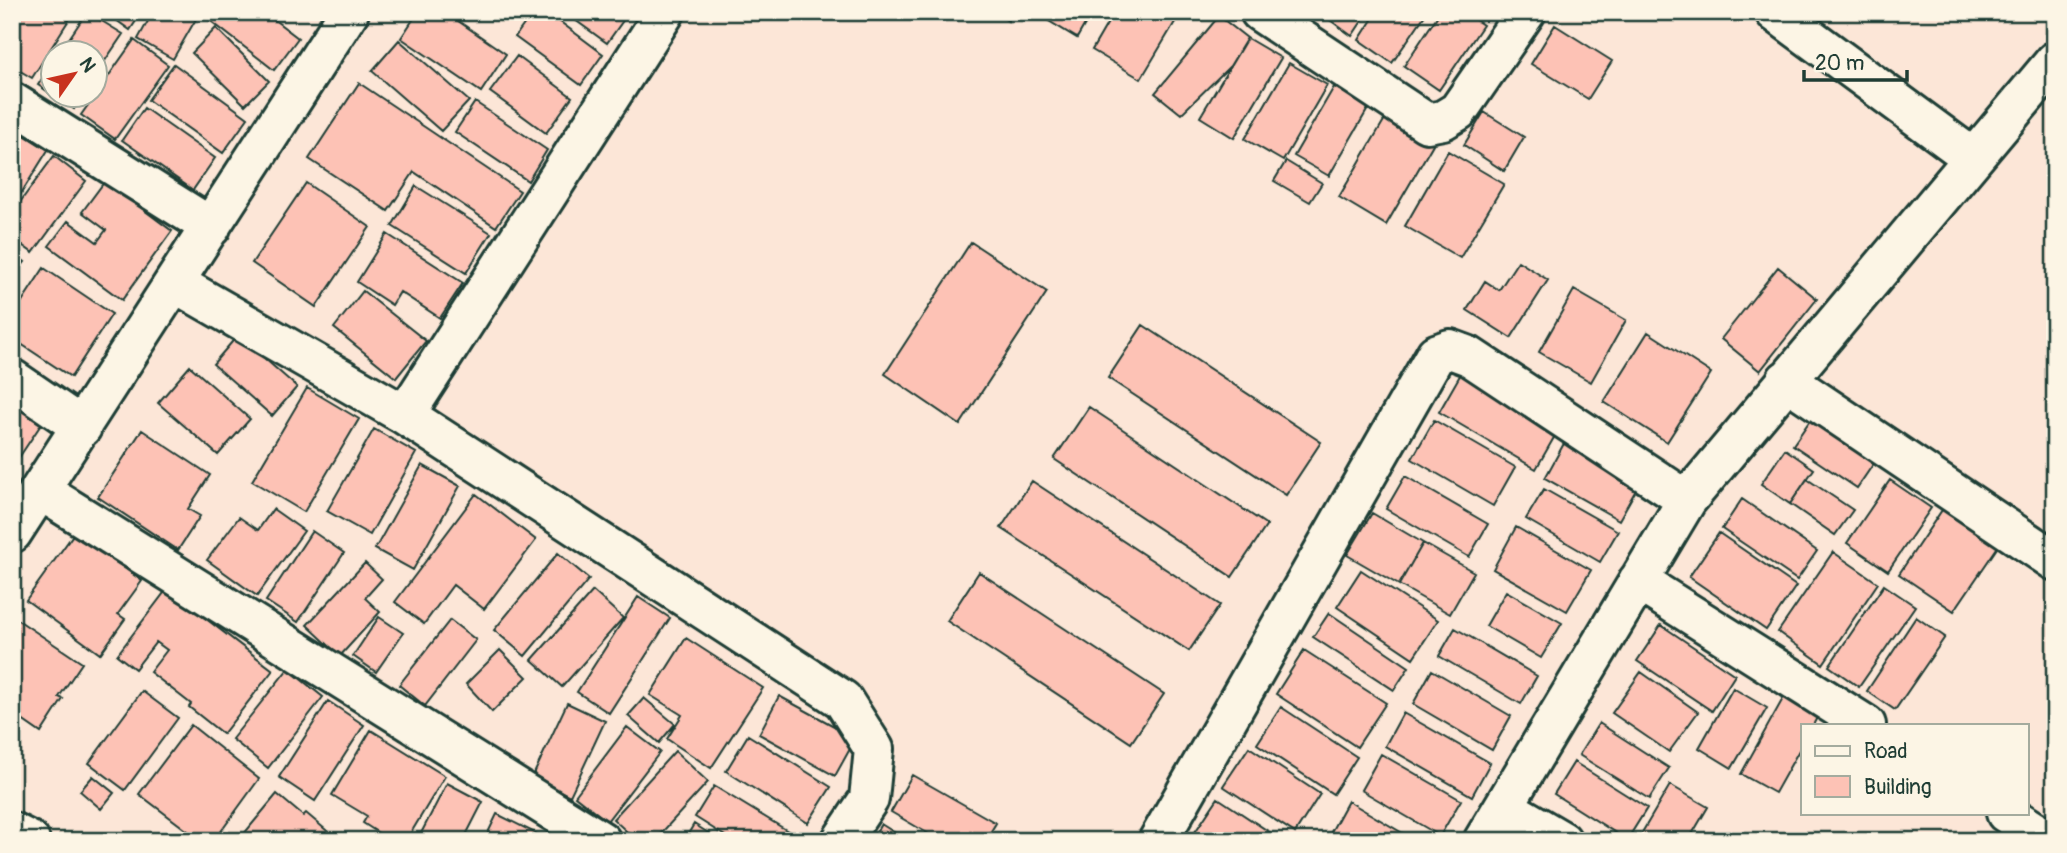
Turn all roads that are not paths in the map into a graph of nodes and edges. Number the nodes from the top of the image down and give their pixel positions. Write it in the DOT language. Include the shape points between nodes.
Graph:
graph roads {
  1 [pos="665,12"];
  2 [pos="1260,12"];
  3 [pos="1526,12"];
  4 [pos="1788,16"];
  5 [pos="334,17"];
  6 [pos="2055,61"];
  7 [pos="12,102"];
  8 [pos="1973,158"];
  9 [pos="211,227"];
  10 [pos="175,283"];
  11 [pos="12,379"];
  12 [pos="1786,380"];
  13 [pos="405,415"];
  14 [pos="82,427"];
  15 [pos="41,491"];
  16 [pos="1687,500"];
  17 [pos="12,533"];
  18 [pos="2055,561"];
  19 [pos="1638,582"];
  20 [pos="1864,724"];
  21 [pos="1503,807"];
  22 [pos="2008,814"];
  23 [pos="12,832"];
  24 [pos="30,841"];
  25 [pos="601,841"];
  26 [pos="841,841"];
  27 [pos="1158,841"];
  28 [pos="1483,841"];
  29 [pos="1562,841"];
  30 [pos="2050,841"];
  1 -- 13 [label="street"];
  2 -- 3 [label="street" via="1427,123 1458,111"];
  4 -- 8 [label="street"];
  5 -- 9 [label="street"];
  6 -- 8 [label="street"];
  7 -- 9 [label="street"];
  8 -- 12 [label="street"];
  9 -- 10 [label="street"];
  10 -- 13 [label="street"];
  10 -- 14 [label="street"];
  11 -- 14 [label="street"];
  12 -- 16 [label="street"];
  12 -- 18 [label="street"];
  13 -- 26 [label="street" via="843,700 874,749 869,799"];
  14 -- 15 [label="street"];
  15 -- 17 [label="street"];
  15 -- 25 [label="street"];
  16 -- 19 [label="street"];
  16 -- 27 [label="street" via="1469,356 1450,349 1436,354"];
  19 -- 20 [label="street"];
  19 -- 21 [label="street"];
  21 -- 28 [label="street"];
  21 -- 29 [label="street"];
  22 -- 30 [label="street"];
  23 -- 24 [label="street"];
}
